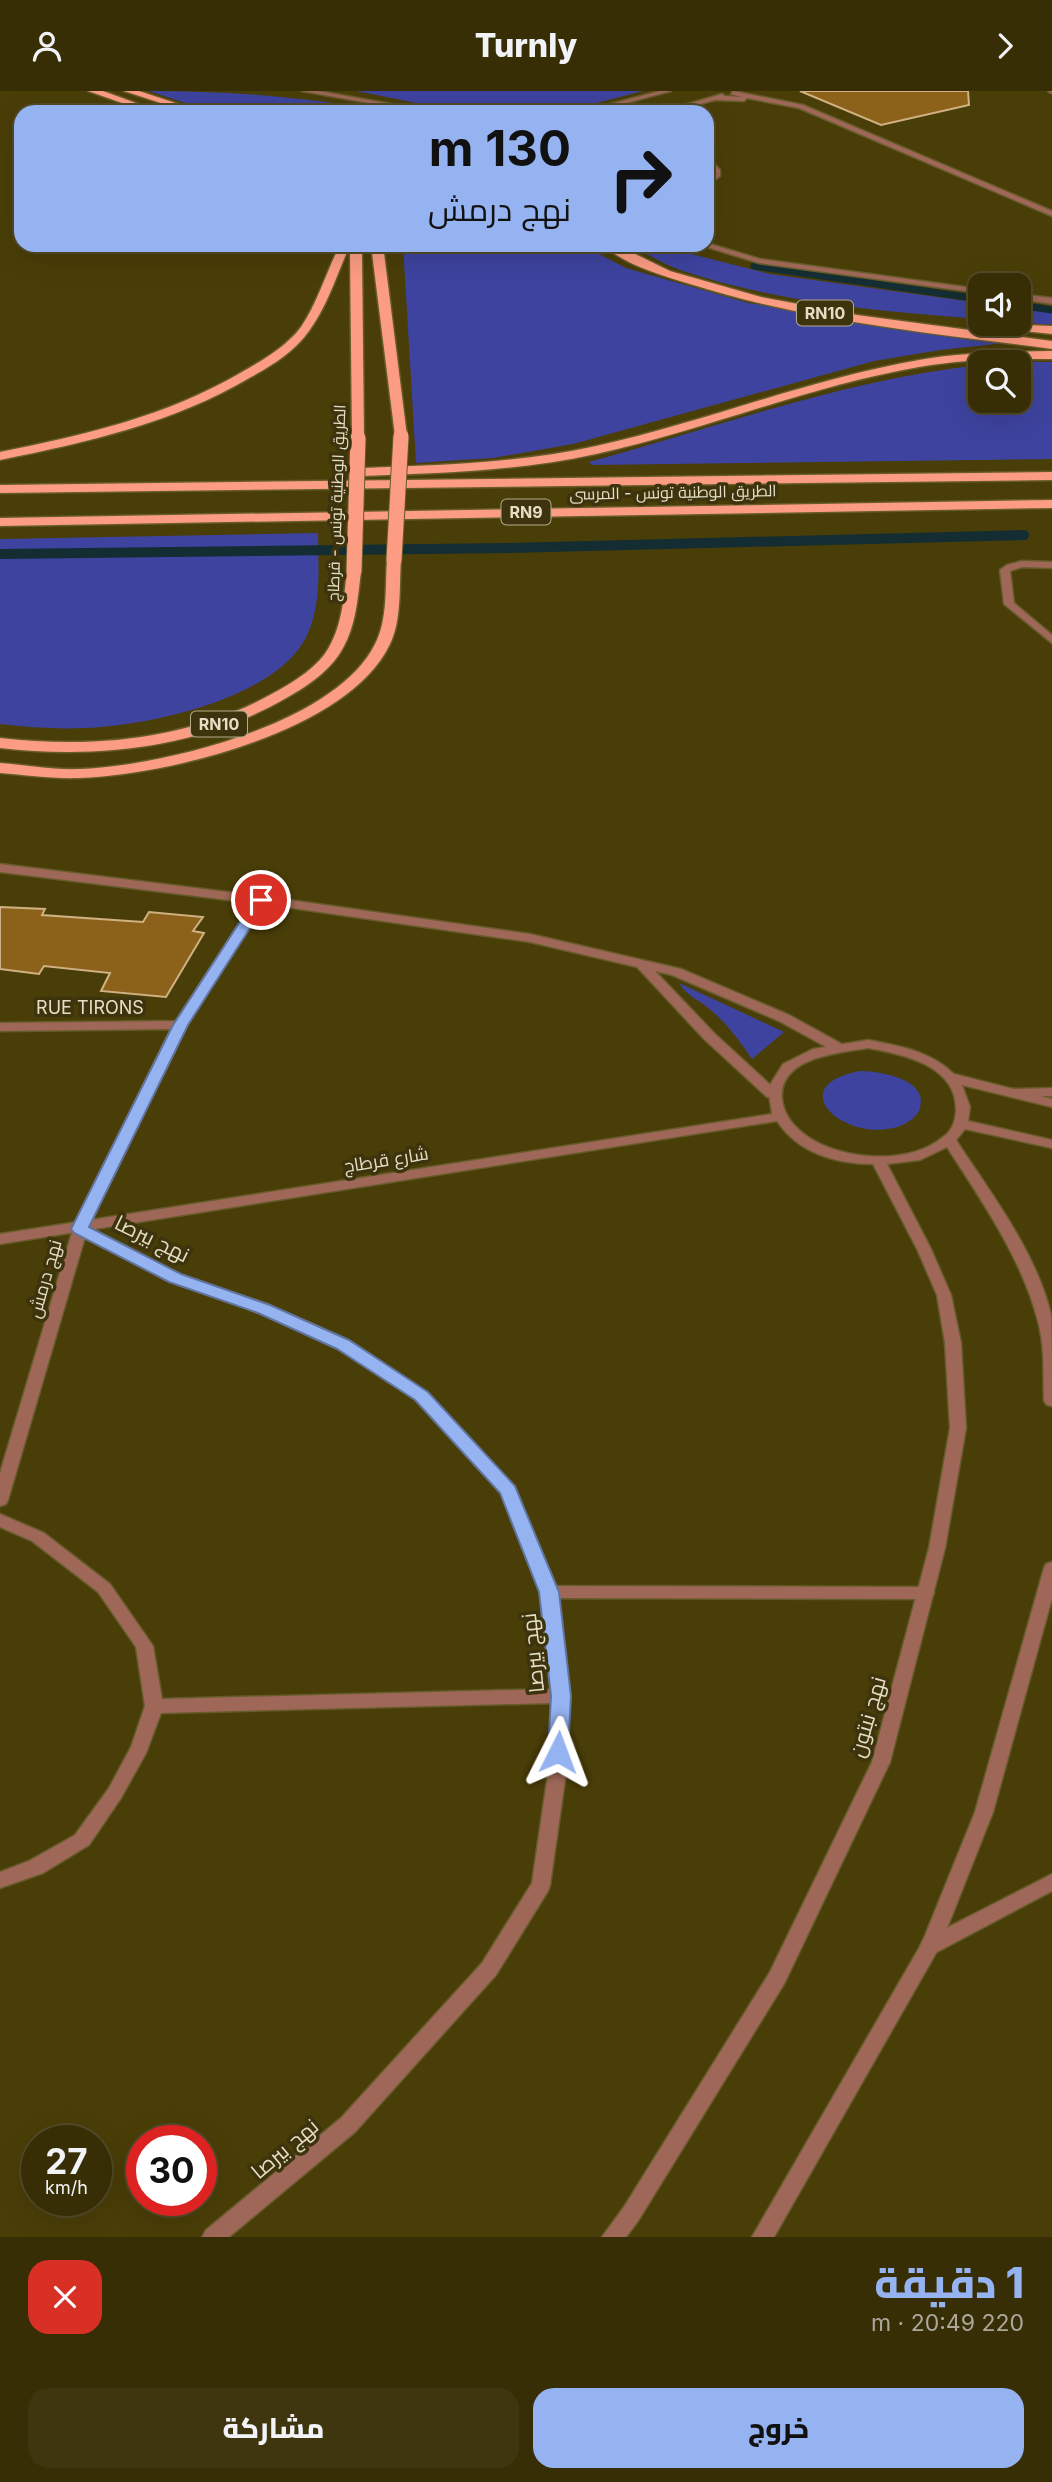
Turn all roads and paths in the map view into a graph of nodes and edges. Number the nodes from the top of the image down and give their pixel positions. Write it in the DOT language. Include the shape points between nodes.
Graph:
graph roads {
  1 [pos="93,91"];
  2 [pos="129,91"];
  3 [pos="305,91"];
  4 [pos="668,91"];
  5 [pos="737,92"];
  6 [pos="715,98"];
  7 [pos="136,105"];
  8 [pos="175,105"];
  9 [pos="390,105"];
  10 [pos="612,105"];
  11 [pos="690,105"];
  12 [pos="801,106"];
  13 [pos="1052,214"];
  14 [pos="714,248"];
  15 [pos="341,252"];
  16 [pos="357,252"];
  17 [pos="379,252"];
  18 [pos="623,252"];
  19 [pos="968,289"];
  20 [pos="1031,298"];
  21 [pos="759,300"];
  22 [pos="1052,301"];
  23 [pos="1052,330"];
  24 [pos="1052,345"];
  25 [pos="1052,355"];
  26 [pos="0,456"];
  27 [pos="1052,476"];
  28 [pos="212,487"];
  29 [pos="0,488"];
  30 [pos="1052,507"];
  31 [pos="0,522"];
  32 [pos="1052,565"];
  33 [pos="355,571"];
  34 [pos="1052,641"];
  35 [pos="0,743"];
  36 [pos="0,768"];
  37 [pos="0,868"];
  38 [pos="261,900"];
  39 [pos="643,966"];
  40 [pos="180,1025"];
  41 [pos="0,1027"];
  42 [pos="835,1046"];
  43 [pos="952,1078"];
  44 [pos="1052,1092"];
  45 [pos="1013,1093"];
  46 [pos="772,1094"];
  47 [pos="1052,1103"];
  48 [pos="778,1117"];
  49 [pos="962,1124"];
  50 [pos="949,1140"];
  51 [pos="1052,1144"];
  52 [pos="878,1161"];
  53 [pos="79,1229"];
  54 [pos="0,1239"];
  55 [pos="1052,1401"];
  56 [pos="0,1500"];
  57 [pos="0,1520"];
  58 [pos="1052,1568"];
  59 [pos="549,1592"];
  60 [pos="926,1593"];
  61 [pos="561,1696"];
  62 [pos="155,1706"];
  63 [pos="0,1880"];
  64 [pos="1052,1882"];
  65 [pos="930,1946"];
  66 [pos="214,2237"];
  67 [pos="612,2237"];
  68 [pos="763,2237"];
  1 -- 7 [label="highway"];
  2 -- 8 [label="highway"];
  3 -- 9 [label="street"];
  4 -- 10 [label="street"];
  5 -- 6 [label="street"];
  5 -- 12 [label="street"];
  6 -- 11 [label="street"];
  6 -- 12 [label="street"];
  12 -- 13 [label="street"];
  14 -- 19 [label="street" via="759,261"];
  15 -- 26 [label="highway" via="323,301 297,339 240,380 150,419 72,442"];
  16 -- 33 [label="highway, الطريق الوطنية تونس - قرطاج / RN10, bridge"];
  17 -- 36 [label="highway, bridge" via="401,436 394,559 383,644 362,676 322,706 244,741 89,773"];
  18 -- 21 [label="highway, RN10" via="664,272"];
  20 -- 22 [label="street"];
  21 -- 23 [label="highway"];
  21 -- 24 [label="highway, RN10" via="861,320"];
  25 -- 28 [label="highway" via="995,355 905,365 596,450 537,461 320,473"];
  27 -- 28 [label="highway, الطريق الوطنية تونس - المرسى / RN9"];
  28 -- 29 [label="highway, الطريق الوطنية تونس - المرسى / RN9"];
  30 -- 31 [label="highway, الطريق الوطنية تونس - المرسى / RN9" via="995,503"];
  32 -- 34 [label="street" via="1026,563 1005,569 1010,604"];
  33 -- 35 [label="highway, الطريق الوطنية تونس - قرطاج / RN10" via="350,612 335,650 310,676 274,701 218,725 148,742 74,747"];
  37 -- 38 [label="street"];
  38 -- 39 [label="street" via="530,939"];
  38 -- 40 [label="street, نهج درمش"];
  39 -- 42 [label="street" via="676,972 784,1018"];
  39 -- 46 [label="street"];
  40 -- 41 [label="street, RUE TIRONS"];
  40 -- 53 [label="street, نهج درمش"];
  42 -- 43 [label="street" via="868,1044 900,1049 929,1061"];
  42 -- 46 [label="street" via="803,1055 781,1072"];
  43 -- 45 [label="street"];
  43 -- 49 [label="street" via="964,1101"];
  44 -- 45 [label="street"];
  45 -- 47 [label="street"];
  46 -- 48 [label="street"];
  48 -- 52 [label="street" via="793,1134 817,1149"];
  48 -- 53 [label="street, شارع قرطاج"];
  49 -- 50 [label="street"];
  49 -- 51 [label="street"];
  50 -- 52 [label="street" via="918,1156"];
  50 -- 55 [label="street" via="1011,1237 1033,1282 1048,1329"];
  52 -- 60 [label="street, نهج نبتون" via="925,1248 944,1295 953,1343 958,1429"];
  53 -- 54 [label="street, شارع قرطاج"];
  53 -- 56 [label="street, نهج درمش"];
  53 -- 59 [label="street, نهج بيرصا" via="175,1278 264,1309 343,1345 421,1396 508,1490"];
  57 -- 62 [label="street" via="38,1537 104,1588 144,1646"];
  58 -- 65 [label="street" via="984,1812"];
  59 -- 60 [label="street"];
  59 -- 61 [label="street, نهج بيرصا"];
  60 -- 67 [label="street, نهج نبتون" via="881,1762 778,1978 631,2214"];
  61 -- 62 [label="street"];
  61 -- 66 [label="street, نهج بيرصا" via="556,1780 541,1885 489,1969 348,2125"];
  62 -- 63 [label="street" via="140,1748 82,1840 36,1867"];
  64 -- 65 [label="street"];
  65 -- 68 [label="street"];
}
